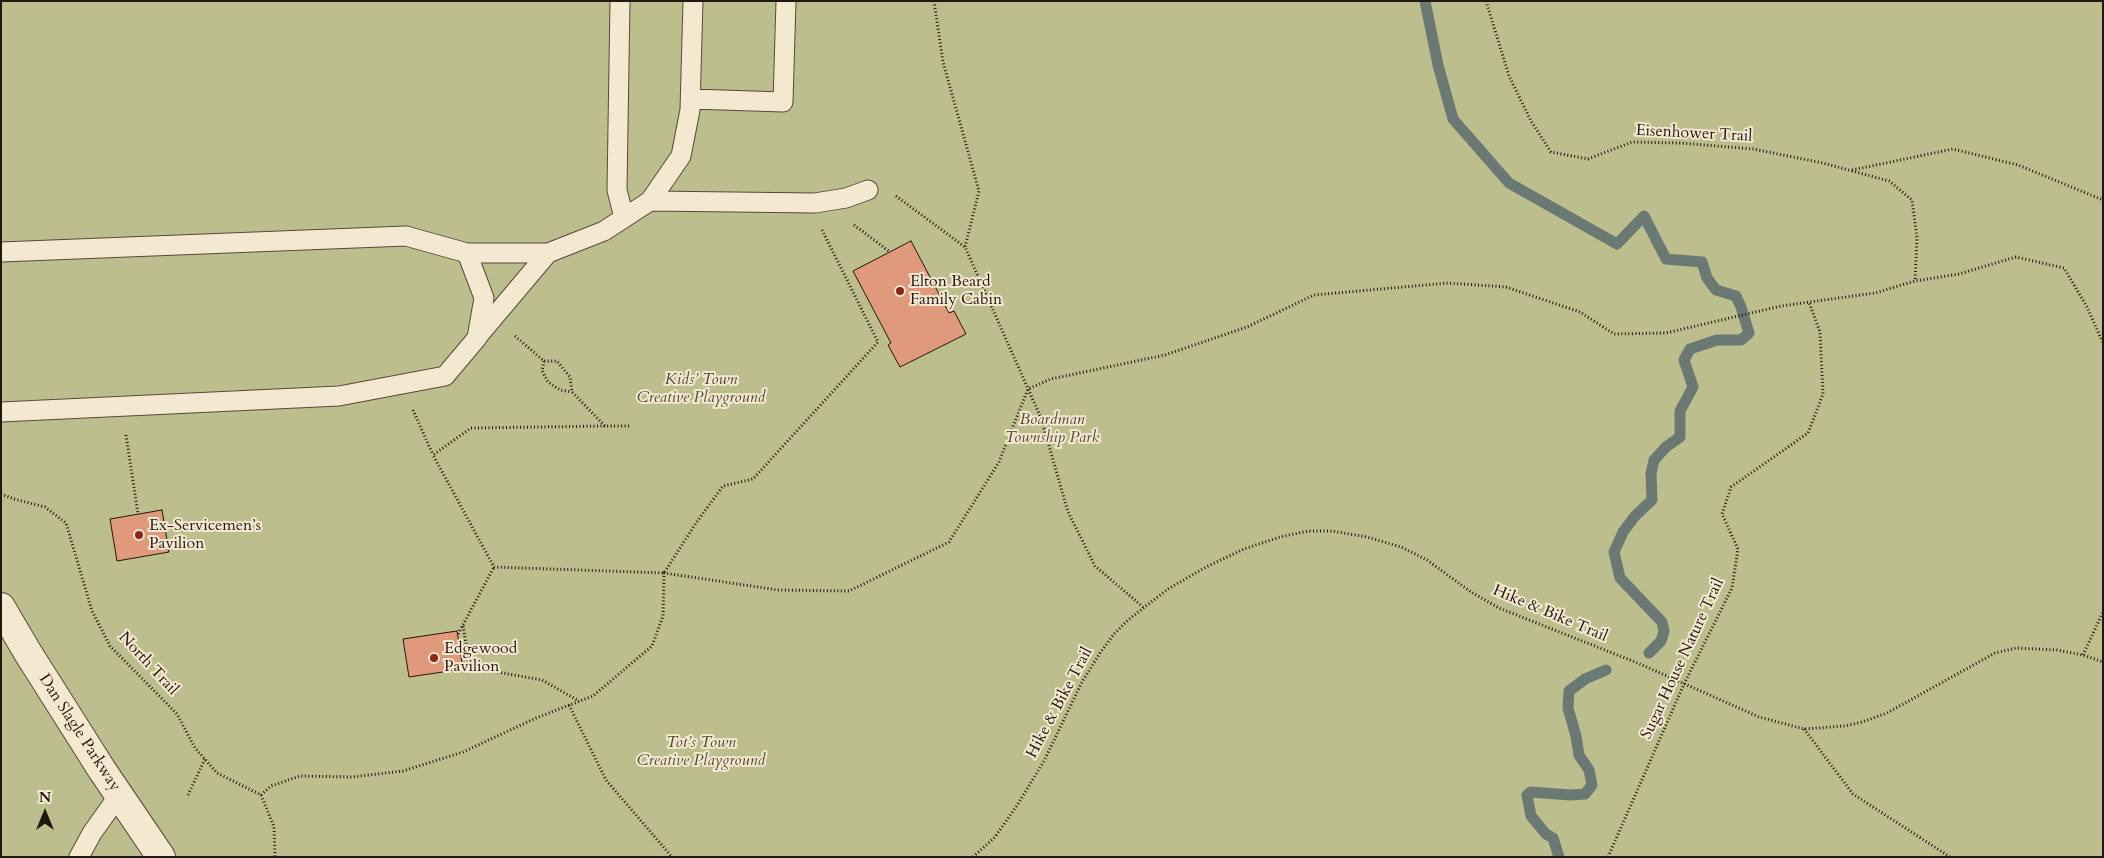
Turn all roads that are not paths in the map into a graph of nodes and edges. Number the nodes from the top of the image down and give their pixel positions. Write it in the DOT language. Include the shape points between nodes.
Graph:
graph roads {
  1 [pos="620,1"];
  2 [pos="693,1"];
  3 [pos="786,1"];
  4 [pos="691,99"];
  5 [pos="868,190"];
  6 [pos="650,201"];
  7 [pos="624,218"];
  8 [pos="1,252"];
  9 [pos="467,253"];
  10 [pos="548,253"];
  11 [pos="477,338"];
  12 [pos="1,412"];
  13 [pos="1,607"];
  14 [pos="119,796"];
  15 [pos="79,857"];
  16 [pos="161,857"];
  1 -- 7 [label="lane" via="617,190"];
  2 -- 4 [label="lane"];
  3 -- 4 [label="lane" via="783,102"];
  4 -- 6 [label="lane" via="681,156"];
  5 -- 6 [label="lane" via="846,198 815,203"];
  6 -- 7 [label="lane"];
  7 -- 10 [label="lane" via="604,231"];
  8 -- 9 [label="lane" via="406,236"];
  9 -- 10 [label="lane"];
  9 -- 11 [label="lane" via="484,298"];
  10 -- 11 [label="lane"];
  11 -- 12 [label="lane" via="445,376 339,396"];
  13 -- 14 [label="street, Dan Slagle Parkway"];
  14 -- 15 [label="lane"];
  14 -- 16 [label="street, Dan Slagle Parkway"];
}
